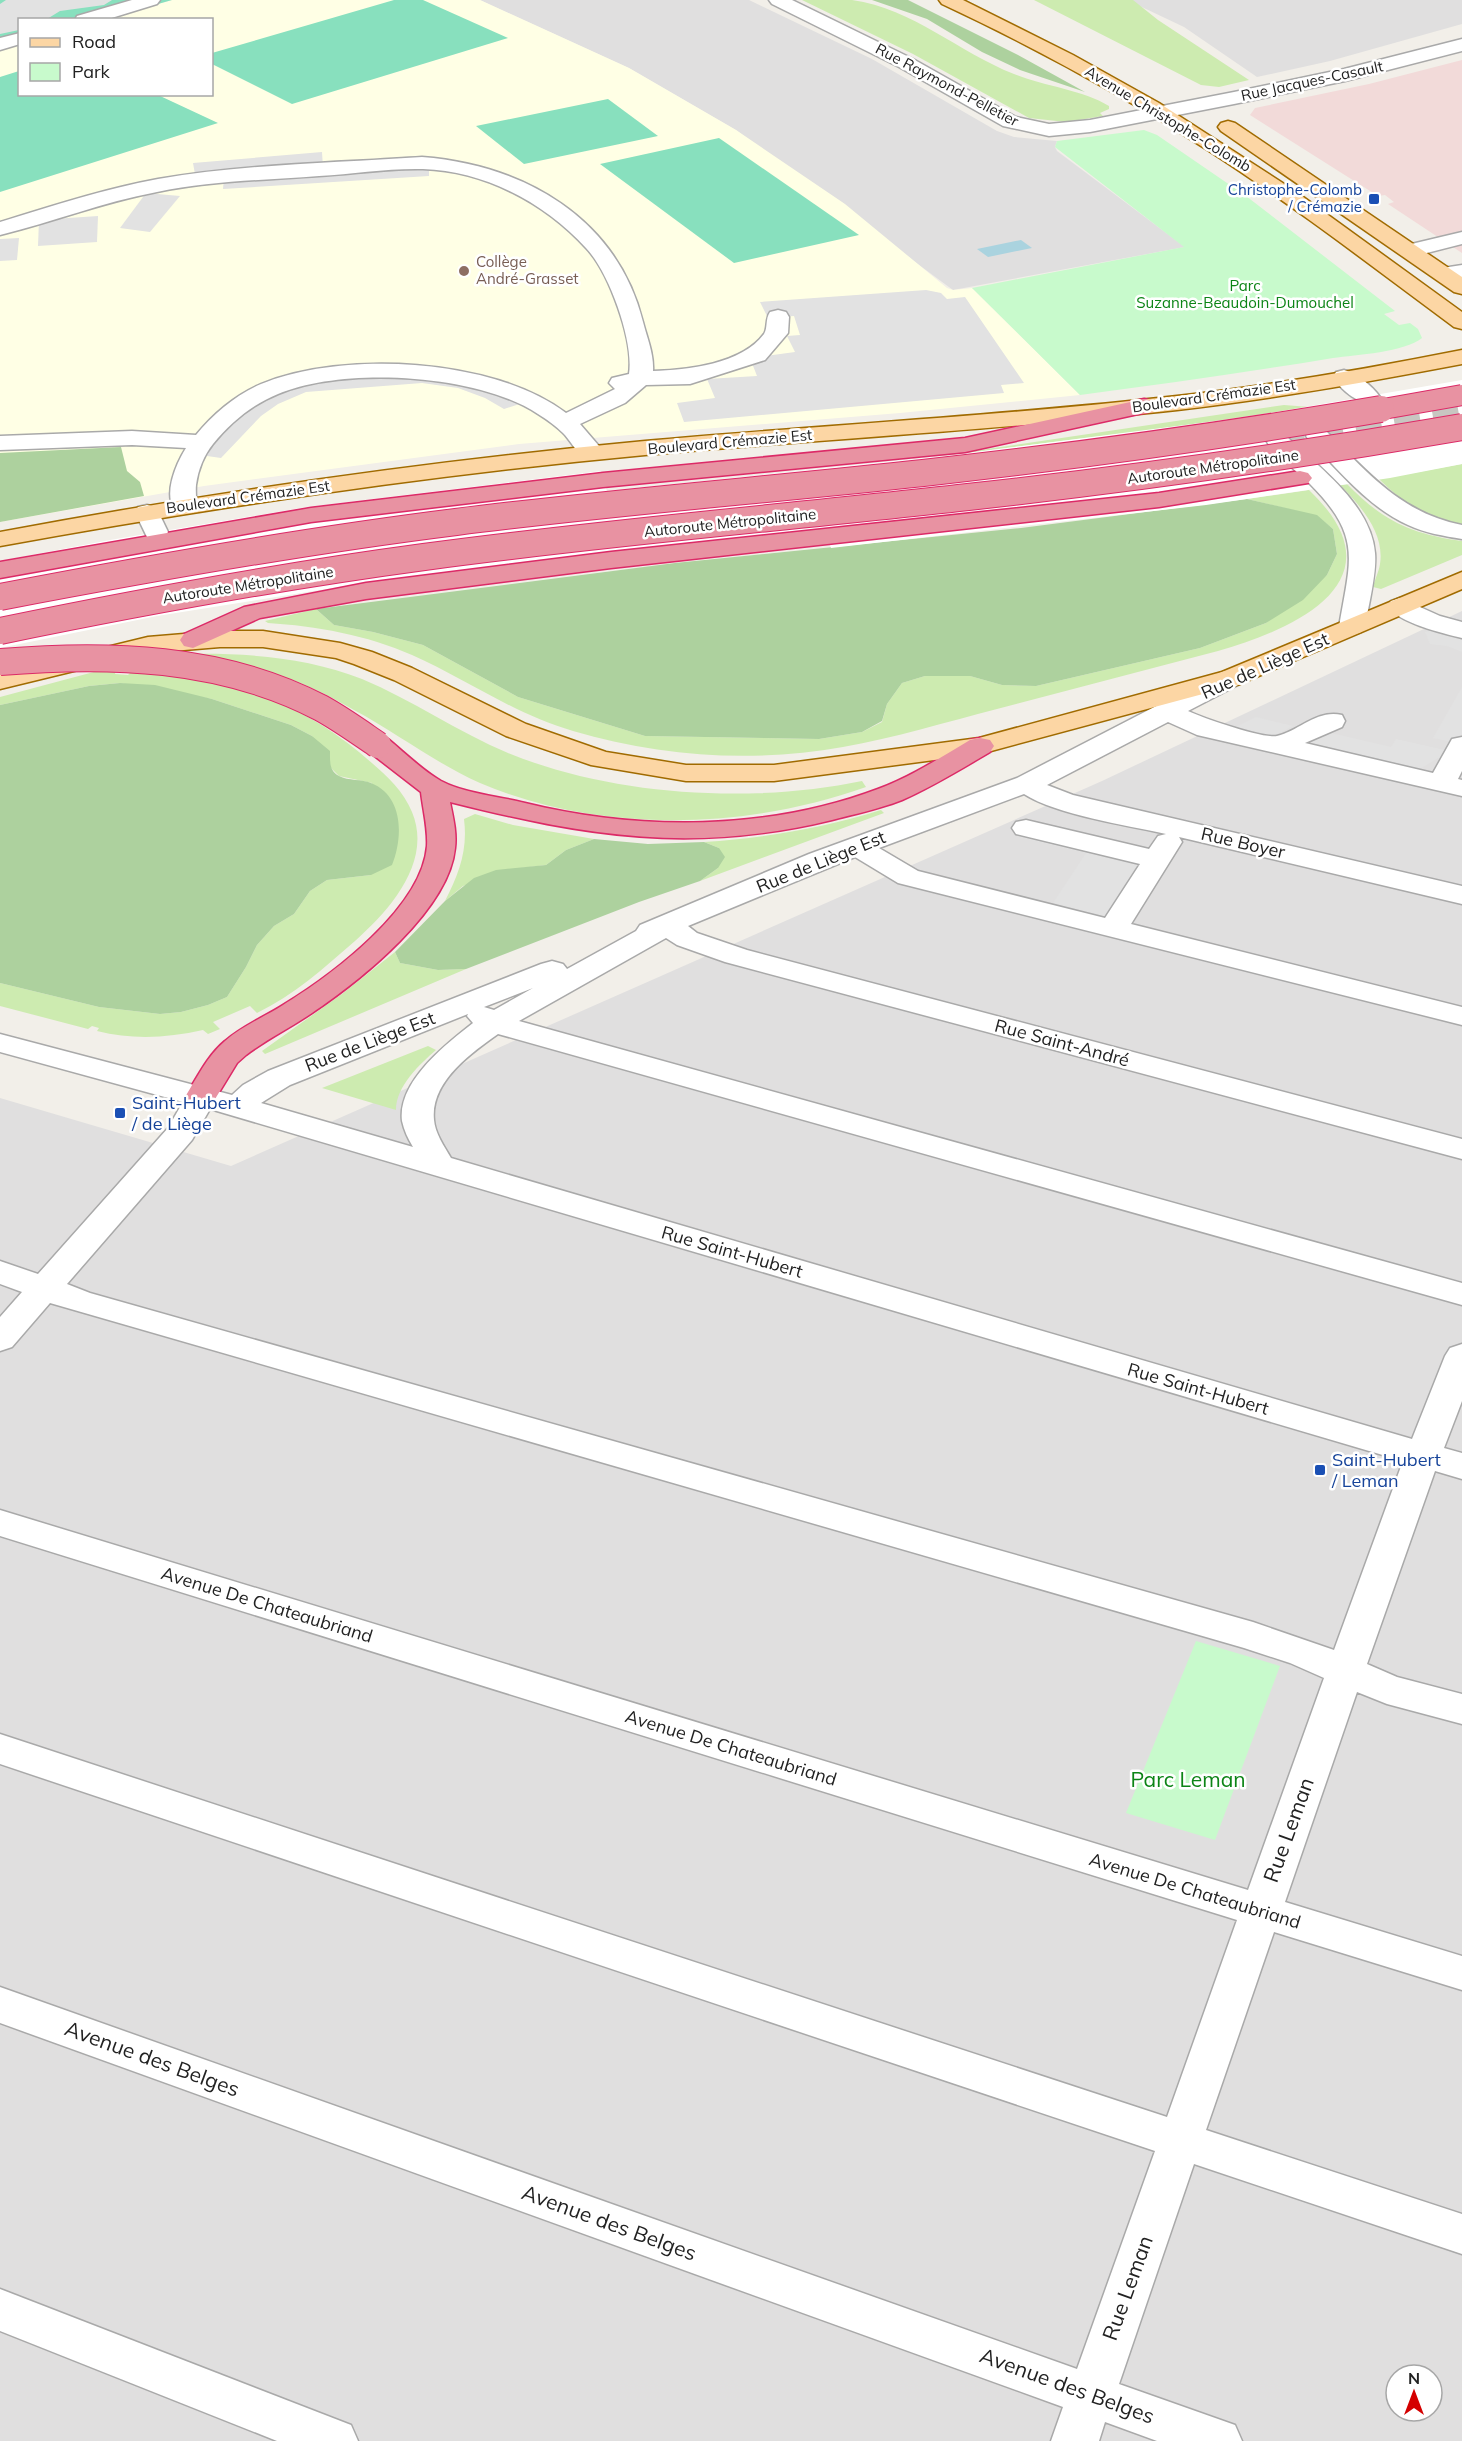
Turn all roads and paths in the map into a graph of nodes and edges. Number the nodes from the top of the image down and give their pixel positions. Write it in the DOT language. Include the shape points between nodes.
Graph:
graph roads {
  1 [pos="151,0"];
  2 [pos="778,0"];
  3 [pos="948,0"];
  4 [pos="91,18"];
  5 [pos="18,40"];
  6 [pos="0,44"];
  7 [pos="1462,45"];
  8 [pos="1169,92"];
  9 [pos="1193,106"];
  10 [pos="1161,112"];
  11 [pos="0,229"];
  12 [pos="1462,238"];
  13 [pos="1411,251"];
  14 [pos="1453,273"];
  15 [pos="1462,287"];
  16 [pos="778,317"];
  17 [pos="1462,322"];
  18 [pos="1462,357"];
  19 [pos="1344,377"];
  20 [pos="640,378"];
  21 [pos="1462,395"];
  22 [pos="1368,398"];
  23 [pos="1144,406"];
  24 [pos="545,409"];
  25 [pos="565,422"];
  26 [pos="1462,427"];
  27 [pos="1318,436"];
  28 [pos="202,442"];
  29 [pos="1279,442"];
  30 [pos="0,443"];
  31 [pos="593,453"];
  32 [pos="184,506"];
  33 [pos="1462,532"];
  34 [pos="0,539"];
  35 [pos="0,570"];
  36 [pos="1462,580"];
  37 [pos="0,597"];
  38 [pos="1400,606"];
  39 [pos="1352,627"];
  40 [pos="1462,630"];
  41 [pos="0,631"];
  42 [pos="193,640"];
  43 [pos="0,662"];
  44 [pos="1231,678"];
  45 [pos="0,681"];
  46 [pos="1168,712"];
  47 [pos="1332,721"];
  48 [pos="1462,745"];
  49 [pos="980,746"];
  50 [pos="1279,746"];
  51 [pos="1027,784"];
  52 [pos="1452,785"];
  53 [pos="434,788"];
  54 [pos="1026,828"];
  55 [pos="1178,828"];
  56 [pos="858,846"];
  57 [pos="1089,864"];
  58 [pos="1151,869"];
  59 [pos="1462,895"];
  60 [pos="667,925"];
  61 [pos="1113,929"];
  62 [pos="465,1005"];
  63 [pos="1462,1016"];
  64 [pos="495,1022"];
  65 [pos="0,1043"];
  66 [pos="201,1096"];
  67 [pos="239,1107"];
  68 [pos="1462,1149"];
  69 [pos="439,1166"];
  70 [pos="0,1272"];
  71 [pos="43,1288"];
  72 [pos="1462,1294"];
  73 [pos="0,1339"];
  74 [pos="1462,1356"];
  75 [pos="1424,1455"];
  76 [pos="1462,1466"];
  77 [pos="0,1523"];
  78 [pos="1346,1672"];
  79 [pos="1462,1709"];
  80 [pos="0,1749"];
  81 [pos="1260,1910"];
  82 [pos="1462,1973"];
  83 [pos="0,2005"];
  84 [pos="1182,2141"];
  85 [pos="1462,2234"];
  86 [pos="0,2310"];
  87 [pos="1090,2395"];
  88 [pos="334,2441"];
  89 [pos="1075,2441"];
  90 [pos="1218,2441"];
  1 -- 4 [label="street"];
  2 -- 10 [label="street, Rue Raymond-Pelletier" via="1024,126 1067,129"];
  3 -- 10 [label="main road, Avenue Christophe-Colomb" via="1060,55"];
  5 -- 6 [label="street"];
  7 -- 9 [label="street, Rue Jacques-Casault" via="1345,75"];
  8 -- 9 [label="main road, Avenue Christophe-Colomb"];
  9 -- 10 [label="street, Rue Jacques-Casault"];
  9 -- 13 [label="main road, Avenue Christophe-Colomb"];
  10 -- 17 [label="main road, Avenue Christophe-Colomb" via="1264,179"];
  11 -- 20 [label="street" via="127,191 191,180 322,168 454,165 525,191 576,225 600,249 628,305 641,360"];
  12 -- 13 [label="street"];
  13 -- 14 [label="main road, Avenue Christophe-Colomb"];
  14 -- 15 [label="main road, Avenue Christophe-Colomb"];
  16 -- 20 [label="street" via="777,333 757,356 690,377"];
  18 -- 19 [label="main road, Boulevard Crémazie Est"];
  19 -- 22 [label="street"];
  19 -- 23 [label="main road, Boulevard Crémazie Est"];
  20 -- 24 [label="street"];
  20 -- 25 [label="street" via="631,390"];
  21 -- 37 [label="highway, Autoroute Métropolitaine, bridge" via="1079,455 567,508 353,536"];
  23 -- 31 [label="main road, Boulevard Crémazie Est"];
  23 -- 35 [label="highway" via="965,445 603,480 311,516"];
  24 -- 25 [label="street"];
  24 -- 28 [label="street" via="507,391 455,375 417,371 342,374 305,378 257,395 226,417"];
  25 -- 31 [label="street"];
  26 -- 41 [label="highway, Autoroute Métropolitaine, bridge" via="1106,482 421,558 203,592"];
  26 -- 42 [label="highway, bridge" via="1300,478 1159,500 578,564 357,593 253,612"];
  27 -- 33 [label="street" via="1399,513 1424,524"];
  28 -- 30 [label="street" via="132,438"];
  28 -- 32 [label="street" via="188,466 182,492"];
  29 -- 39 [label="street" via="1345,508 1357,529 1363,555"];
  31 -- 32 [label="main road, Boulevard Crémazie Est" via="419,472"];
  32 -- 34 [label="main road, Boulevard Crémazie Est" via="151,522"];
  36 -- 38 [label="main road"];
  38 -- 39 [label="main road, Rue de Liège Est"];
  38 -- 40 [label="street"];
  39 -- 44 [label="main road, Rue de Liège Est"];
  42 -- 45 [label="main road" via="121,650"];
  42 -- 49 [label="main road" via="263,639 340,651 386,667 547,742 601,759 657,769 716,774 774,772"];
  43 -- 53 [label="highway, bridge" via="56,657 131,658 242,678 293,695 334,715"];
  44 -- 46 [label="street, Rue de Liège Est"];
  44 -- 49 [label="main road"];
  46 -- 50 [label="street" via="1196,726"];
  46 -- 51 [label="street, Rue de Liège Est"];
  47 -- 50 [label="street"];
  48 -- 52 [label="street"];
  49 -- 53 [label="highway" via="899,791 810,817 738,828 602,826 539,816"];
  50 -- 52 [label="street"];
  51 -- 55 [label="street, Rue Boyer" via="1065,802"];
  51 -- 56 [label="street, Rue de Liège Est"];
  53 -- 66 [label="highway" via="442,849 436,871 407,916 325,989 235,1048"];
  54 -- 58 [label="street"];
  55 -- 58 [label="street"];
  55 -- 59 [label="street, Rue Boyer"];
  56 -- 60 [label="street, Rue de Liège Est"];
  56 -- 61 [label="street" via="908,877"];
  57 -- 58 [label="street"];
  58 -- 61 [label="street"];
  60 -- 62 [label="street, Rue de Liège Est"];
  60 -- 64 [label="street"];
  60 -- 68 [label="street, Rue Saint-André" via="687,939 736,956"];
  61 -- 63 [label="street"];
  62 -- 64 [label="street"];
  62 -- 67 [label="street, Rue de Liège Est" via="279,1078 254,1092"];
  64 -- 69 [label="street" via="441,1068 420,1098 418,1121"];
  64 -- 72 [label="street"];
  65 -- 66 [label="street, Rue Saint-Hubert"];
  66 -- 67 [label="street, Rue Saint-Hubert"];
  66 -- 71 [label="street" via="181,1133"];
  67 -- 69 [label="street, Rue Saint-Hubert"];
  69 -- 75 [label="street, Rue Saint-Hubert"];
  70 -- 71 [label="street"];
  71 -- 73 [label="street"];
  71 -- 78 [label="street" via="1235,1631 1304,1653"];
  74 -- 75 [label="street, Rue Leman"];
  75 -- 76 [label="street, Rue Saint-Hubert"];
  75 -- 78 [label="street, Rue Leman"];
  77 -- 81 [label="street, Avenue De Chateaubriand"];
  78 -- 79 [label="street" via="1387,1689"];
  78 -- 81 [label="street, Rue Leman"];
  80 -- 84 [label="street"];
  81 -- 82 [label="street, Avenue De Chateaubriand"];
  81 -- 84 [label="street, Rue Leman"];
  83 -- 87 [label="street, Avenue des Belges"];
  84 -- 85 [label="street"];
  84 -- 87 [label="street, Rue Leman"];
  86 -- 88 [label="street"];
  87 -- 89 [label="street, Rue Leman"];
  87 -- 90 [label="street, Avenue des Belges"];
}
